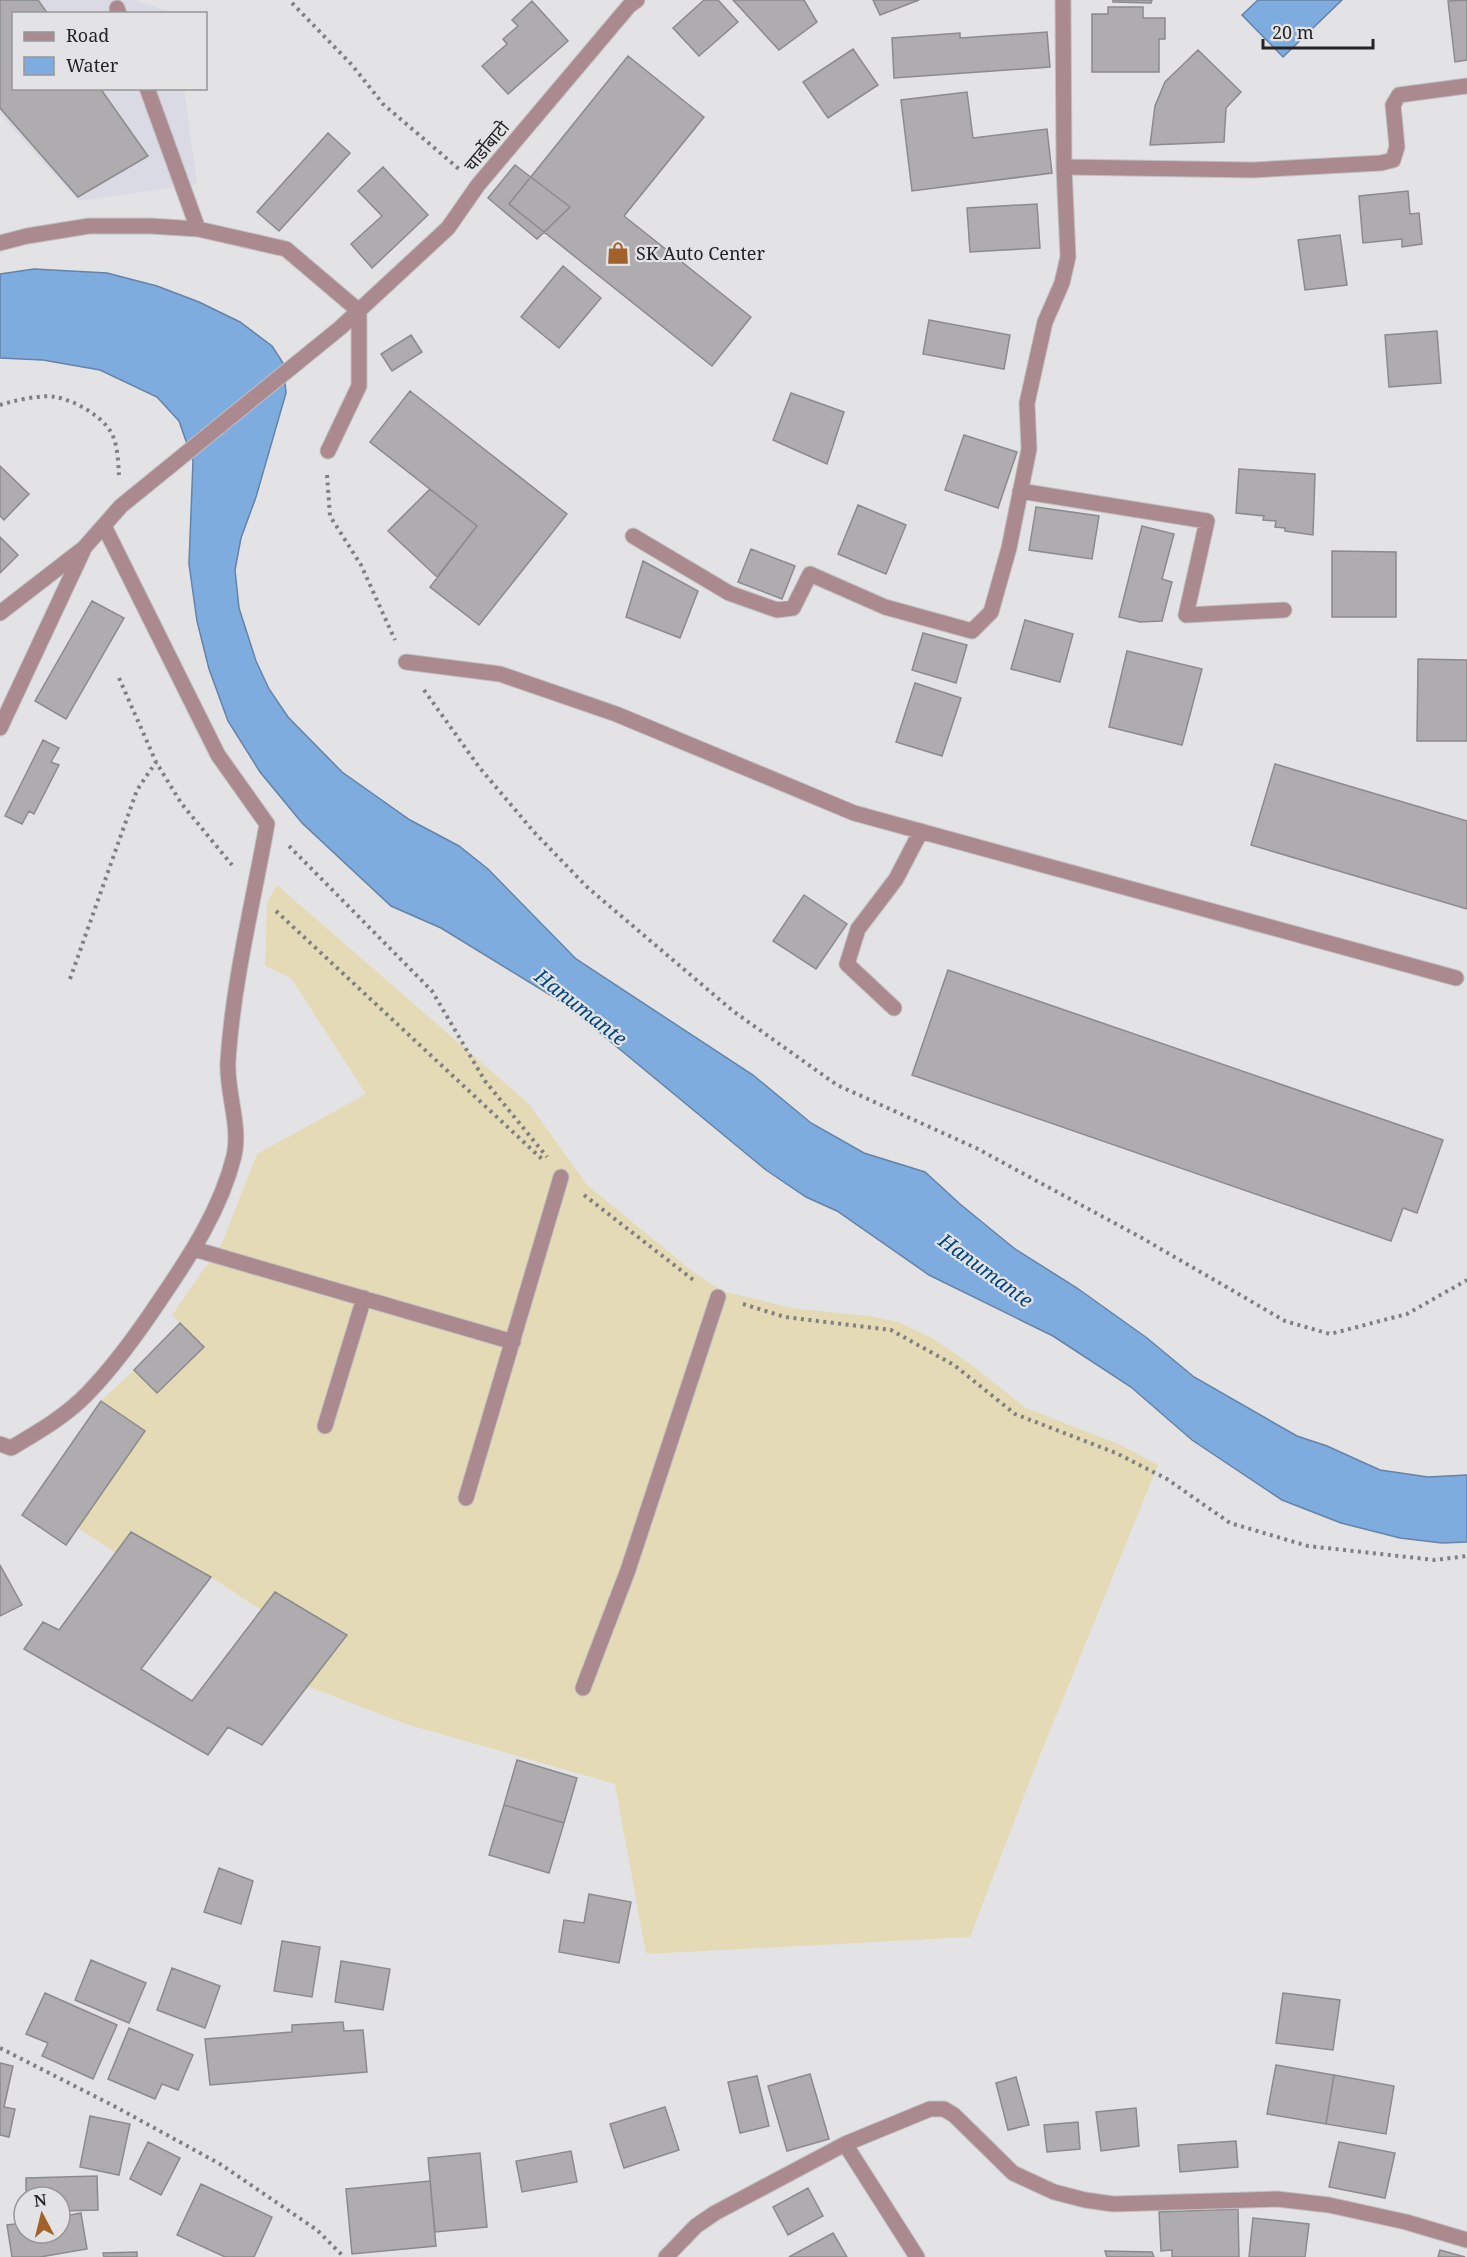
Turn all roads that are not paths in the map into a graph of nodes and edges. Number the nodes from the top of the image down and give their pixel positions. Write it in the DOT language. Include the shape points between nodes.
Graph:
graph roads {
  1 [pos="637,0"];
  2 [pos="1063,0"];
  3 [pos="1467,86"];
  4 [pos="148,90"];
  5 [pos="1064,167"];
  6 [pos="198,229"];
  7 [pos="0,243"];
  8 [pos="359,311"];
  9 [pos="328,451"];
  10 [pos="1020,491"];
  11 [pos="104,526"];
  12 [pos="633,536"];
  13 [pos="84,548"];
  14 [pos="1284,610"];
  15 [pos="0,613"];
  16 [pos="406,662"];
  17 [pos="0,728"];
  18 [pos="921,831"];
  19 [pos="1456,978"];
  20 [pos="894,1008"];
  21 [pos="561,1177"];
  22 [pos="194,1249"];
  23 [pos="718,1297"];
  24 [pos="364,1298"];
  25 [pos="513,1342"];
  26 [pos="325,1426"];
  27 [pos="0,1444"];
  28 [pos="466,1498"];
  29 [pos="583,1688"];
  30 [pos="845,2144"];
  31 [pos="1467,2240"];
  32 [pos="666,2257"];
  33 [pos="917,2257"];
  1 -- 8 [label="street, चार्डोबाटो" via="478,185 448,228"];
  2 -- 5 [label="street"];
  3 -- 5 [label="street" via="1399,95 1393,105 1397,147 1394,160 1381,163 1253,170"];
  4 -- 6 [label="street"];
  5 -- 10 [label="street" via="1068,257 1062,283 1045,322 1027,403 1029,449"];
  6 -- 7 [label="street" via="89,226"];
  6 -- 8 [label="street" via="286,249"];
  8 -- 9 [label="street" via="359,386"];
  8 -- 11 [label="street, चार्डोबाटो" via="148,483"];
  10 -- 12 [label="street" via="991,612 972,631 885,607 810,574 793,608 777,610 729,593"];
  10 -- 14 [label="street" via="1207,521 1186,615"];
  11 -- 13 [label="street, चार्डोबाटो"];
  11 -- 22 [label="street" via="218,754 267,825 231,1018 227,1065 234,1154 215,1208"];
  13 -- 15 [label="street"];
  13 -- 17 [label="street"];
  16 -- 18 [label="street" via="500,674 616,714 854,813"];
  18 -- 19 [label="street"];
  18 -- 20 [label="street" via="896,879 858,929 847,964"];
  21 -- 25 [label="street"];
  22 -- 24 [label="street"];
  22 -- 27 [label="street" via="130,1344 87,1394 51,1424 11,1448"];
  23 -- 29 [label="street" via="628,1570"];
  24 -- 25 [label="street"];
  24 -- 26 [label="street"];
  25 -- 28 [label="street"];
  30 -- 31 [label="street" via="930,2109 944,2109 1013,2173 1054,2192 1085,2200 1113,2204 1277,2199 1406,2222"];
  30 -- 32 [label="street" via="715,2213 696,2226"];
  30 -- 33 [label="street"];
}
